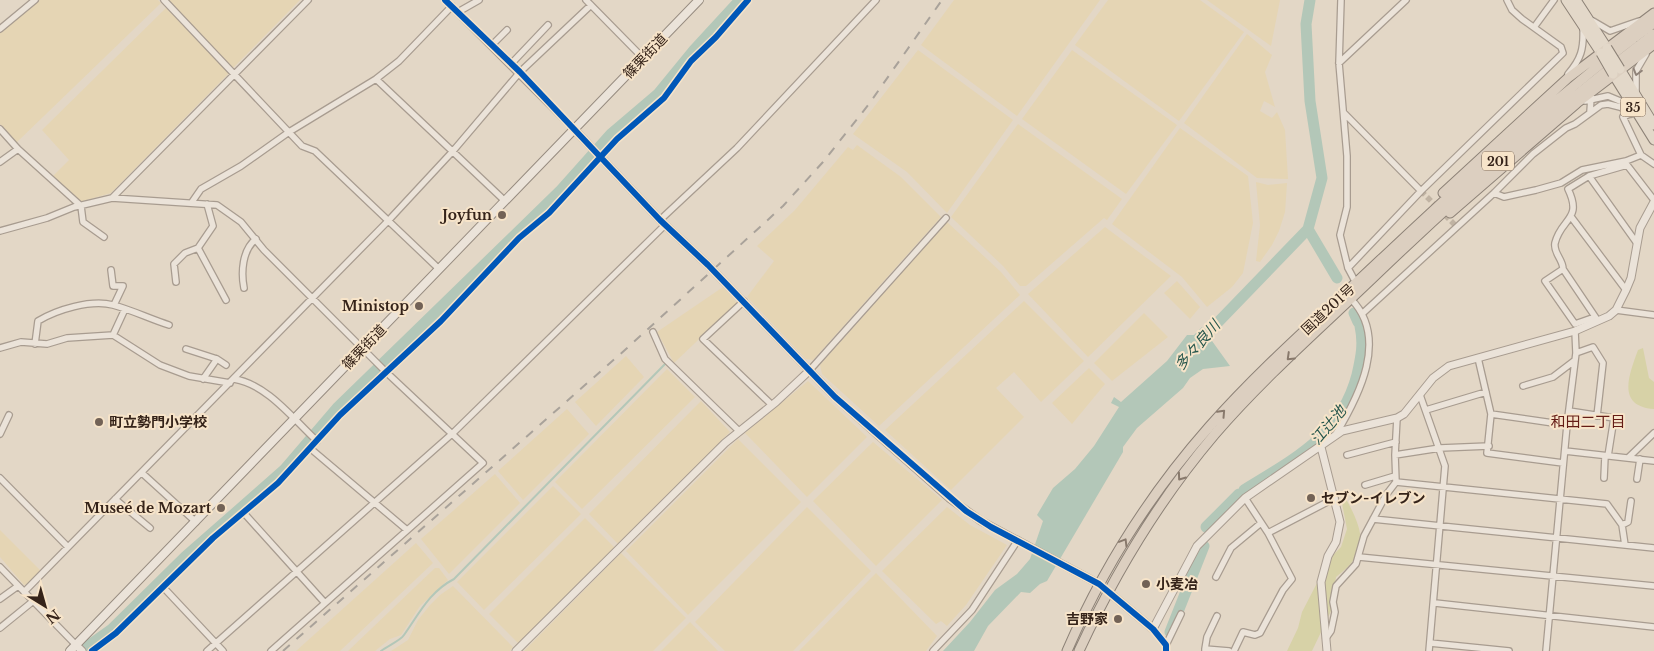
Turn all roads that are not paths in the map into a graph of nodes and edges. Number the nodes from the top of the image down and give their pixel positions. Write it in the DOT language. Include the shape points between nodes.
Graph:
graph roads {
  1 [pos="35,0"];
  2 [pos="164,0"];
  3 [pos="308,0"];
  4 [pos="445,0"];
  5 [pos="479,0"];
  6 [pos="586,0"];
  7 [pos="699,0"];
  8 [pos="748,0"];
  9 [pos="1341,0"];
  10 [pos="1406,0"];
  11 [pos="1507,0"];
  12 [pos="1554,0"];
  13 [pos="1566,0"];
  14 [pos="1576,0"];
  15 [pos="873,1"];
  16 [pos="591,5"];
  17 [pos="452,6"];
  18 [pos="458,12"];
  19 [pos="1652,17"];
  20 [pos="1585,21"];
  21 [pos="548,25"];
  22 [pos="1535,26"];
  23 [pos="0,29"];
  24 [pos="507,30"];
  25 [pos="1654,34"];
  26 [pos="492,45"];
  27 [pos="1654,45"];
  28 [pos="1604,50"];
  29 [pos="642,58"];
  30 [pos="1339,63"];
  31 [pos="511,64"];
  32 [pos="1616,71"];
  33 [pos="520,72"];
  34 [pos="236,75"];
  35 [pos="376,79"];
  36 [pos="1556,90"];
  37 [pos="1591,98"];
  38 [pos="1635,109"];
  39 [pos="1343,112"];
  40 [pos="1590,112"];
  41 [pos="1654,125"];
  42 [pos="574,128"];
  43 [pos="0,129"];
  44 [pos="289,132"];
  45 [pos="1537,136"];
  46 [pos="1654,140"];
  47 [pos="18,149"];
  48 [pos="453,152"];
  49 [pos="1641,155"];
  50 [pos="600,158"];
  51 [pos="0,162"];
  52 [pos="1654,164"];
  53 [pos="1589,176"];
  54 [pos="1421,191"];
  55 [pos="1494,193"];
  56 [pos="112,198"];
  57 [pos="505,201"];
  58 [pos="1654,201"];
  59 [pos="192,202"];
  60 [pos="207,204"];
  61 [pos="81,206"];
  62 [pos="946,218"];
  63 [pos="1572,218"];
  64 [pos="388,221"];
  65 [pos="662,222"];
  66 [pos="0,231"];
  67 [pos="104,237"];
  68 [pos="256,239"];
  69 [pos="1636,242"];
  70 [pos="198,248"];
  71 [pos="1378,262"];
  72 [pos="1348,268"];
  73 [pos="439,269"];
  74 [pos="1563,269"];
  75 [pos="110,270"];
  76 [pos="1378,273"];
  77 [pos="176,282"];
  78 [pos="1356,283"];
  79 [pos="244,288"];
  80 [pos="1626,290"];
  81 [pos="312,297"];
  82 [pos="1351,299"];
  83 [pos="226,300"];
  84 [pos="744,301"];
  85 [pos="114,305"];
  86 [pos="125,309"];
  87 [pos="1616,310"];
  88 [pos="1363,313"];
  89 [pos="1654,315"];
  90 [pos="1597,320"];
  91 [pos="169,325"];
  92 [pos="1575,331"];
  93 [pos="653,332"];
  94 [pos="113,335"];
  95 [pos="36,344"];
  96 [pos="363,347"];
  97 [pos="0,348"];
  98 [pos="186,349"];
  99 [pos="1576,353"];
  100 [pos="1478,358"];
  101 [pos="218,359"];
  102 [pos="1574,361"];
  103 [pos="226,365"];
  104 [pos="809,371"];
  105 [pos="386,372"];
  106 [pos="203,380"];
  107 [pos="232,381"];
  108 [pos="1523,386"];
  109 [pos="1486,392"];
  110 [pos="1420,395"];
  111 [pos="772,405"];
  112 [pos="1426,410"];
  113 [pos="1569,411"];
  114 [pos="1491,414"];
  115 [pos="9,415"];
  116 [pos="1597,416"];
  117 [pos="1398,418"];
  118 [pos="294,420"];
  119 [pos="1567,424"];
  120 [pos="740,431"];
  121 [pos="452,433"];
  122 [pos="1654,433"];
  123 [pos="0,434"];
  124 [pos="1335,436"];
  125 [pos="318,441"];
  126 [pos="1396,442"];
  127 [pos="1489,446"];
  128 [pos="1321,447"];
  129 [pos="1440,448"];
  130 [pos="311,449"];
  131 [pos="1565,451"];
  132 [pos="1347,455"];
  133 [pos="1394,455"];
  134 [pos="1607,456"];
  135 [pos="1629,458"];
  136 [pos="1640,459"];
  137 [pos="1654,461"];
  138 [pos="1563,463"];
  139 [pos="142,473"];
  140 [pos="0,478"];
  141 [pos="1604,478"];
  142 [pos="1396,479"];
  143 [pos="1637,479"];
  144 [pos="1365,485"];
  145 [pos="1444,488"];
  146 [pos="1245,498"];
  147 [pos="1335,498"];
  148 [pos="115,499"];
  149 [pos="1559,499"];
  150 [pos="1631,501"];
  151 [pos="373,502"];
  152 [pos="243,512"];
  153 [pos="1373,519"];
  154 [pos="196,522"];
  155 [pos="1261,523"];
  156 [pos="1439,524"];
  157 [pos="1622,525"];
  158 [pos="150,528"];
  159 [pos="407,530"];
  160 [pos="1268,533"];
  161 [pos="1556,537"];
  162 [pos="1020,541"];
  163 [pos="1625,545"];
  164 [pos="68,547"];
  165 [pos="1654,548"];
  166 [pos="1360,557"];
  167 [pos="1437,564"];
  168 [pos="0,567"];
  169 [pos="297,570"];
  170 [pos="1552,575"];
  171 [pos="1216,577"];
  172 [pos="1099,584"];
  173 [pos="18,586"];
  174 [pos="1654,586"];
  175 [pos="163,587"];
  176 [pos="1108,590"];
  177 [pos="24,592"];
  178 [pos="0,599"];
  179 [pos="32,602"];
  180 [pos="325,603"];
  181 [pos="1435,603"];
  182 [pos="1181,614"];
  183 [pos="1216,616"];
  184 [pos="1550,616"];
  185 [pos="1654,627"];
  186 [pos="0,628"];
  187 [pos="1153,629"];
  188 [pos="1326,638"];
  189 [pos="216,643"];
  190 [pos="1430,643"];
  191 [pos="1166,648"];
  192 [pos="77,649"];
  193 [pos="1205,650"];
  194 [pos="92,651"];
  195 [pos="206,651"];
  196 [pos="223,651"];
  197 [pos="271,651"];
  198 [pos="516,651"];
  199 [pos="933,651"];
  200 [pos="1067,651"];
  201 [pos="1079,651"];
  202 [pos="1229,651"];
  203 [pos="1234,651"];
  204 [pos="1327,651"];
  205 [pos="1429,651"];
  206 [pos="1509,651"];
  207 [pos="1546,651"];
  1 -- 23 [label="street"];
  2 -- 34 [label="street"];
  3 -- 34 [label="street"];
  4 -- 17 [label="street"];
  5 -- 18 [label="street"];
  6 -- 16 [label="street"];
  7 -- 29 [label="main road, 篠栗街道"];
  8 -- 50 [label="street" via="691,61 664,98"];
  9 -- 30 [label="street"];
  10 -- 30 [label="street"];
  11 -- 22 [label="street" via="1512,10"];
  12 -- 22 [label="street"];
  13 -- 20 [label="main road, 35"];
  14 -- 20 [label="main road, 35"];
  15 -- 65 [label="street" via="737,148"];
  16 -- 29 [label="street"];
  16 -- 33 [label="street"];
  17 -- 18 [label="street"];
  17 -- 35 [label="street" via="400,61"];
  18 -- 26 [label="street"];
  19 -- 20 [label="street" via="1610,31"];
  19 -- 28 [label="highway, 201"];
  19 -- 71 [label="highway, 国道201号 / 201" via="1536,116"];
  20 -- 28 [label="main road, 35"];
  20 -- 36 [label="street" via="1584,48 1579,61"];
  21 -- 31 [label="street"];
  22 -- 54 [label="street" via="1561,47 1563,53"];
  24 -- 26 [label="street"];
  25 -- 76 [label="highway, 国道201号 / 201" via="1542,122"];
  26 -- 31 [label="street"];
  27 -- 32 [label="highway, 201"];
  27 -- 38 [label="street, one-way" via="1636,70"];
  28 -- 32 [label="main road, 35, bridge"];
  28 -- 36 [label="highway, 201"];
  29 -- 42 [label="main road, 篠栗街道"];
  30 -- 39 [label="street"];
  31 -- 33 [label="street"];
  32 -- 38 [label="main road, 35"];
  32 -- 45 [label="highway, 201"];
  33 -- 42 [label="street"];
  33 -- 48 [label="street"];
  34 -- 44 [label="street"];
  34 -- 56 [label="street"];
  35 -- 44 [label="street"];
  35 -- 48 [label="street"];
  36 -- 71 [label="highway, 201" via="1388,246"];
  37 -- 38 [label="street" via="1608,96"];
  37 -- 40 [label="street"];
  37 -- 45 [label="street"];
  38 -- 40 [label="street" via="1608,104"];
  38 -- 41 [label="main road, 35"];
  38 -- 46 [label="main road, 35"];
  38 -- 49 [label="street" via="1623,117"];
  39 -- 54 [label="street"];
  39 -- 72 [label="street" via="1348,156 1347,207 1340,235"];
  40 -- 55 [label="street" via="1533,154"];
  42 -- 50 [label="street"];
  42 -- 57 [label="main road, 篠栗街道"];
  43 -- 47 [label="street"];
  44 -- 59 [label="street" via="201,189"];
  44 -- 64 [label="street" via="302,146 315,151"];
  45 -- 76 [label="highway, 201" via="1408,251"];
  47 -- 51 [label="street"];
  47 -- 61 [label="street"];
  48 -- 57 [label="street"];
  48 -- 64 [label="street"];
  49 -- 52 [label="street"];
  49 -- 55 [label="street" via="1582,170 1561,183 1536,190 1504,197"];
  50 -- 65 [label="street"];
  50 -- 105 [label="street" via="441,321"];
  53 -- 58 [label="street" via="1627,166"];
  53 -- 63 [label="street" via="1568,190 1575,203"];
  53 -- 69 [label="street"];
  54 -- 72 [label="street"];
  55 -- 88 [label="street"];
  56 -- 59 [label="street"];
  56 -- 61 [label="street"];
  57 -- 73 [label="main road, 篠栗街道"];
  58 -- 69 [label="street"];
  59 -- 60 [label="street"];
  60 -- 68 [label="street" via="232,213"];
  60 -- 70 [label="street" via="213,226"];
  61 -- 66 [label="street"];
  61 -- 67 [label="street" via="83,222"];
  62 -- 104 [label="street"];
  63 -- 74 [label="street" via="1554,245"];
  63 -- 80 [label="street"];
  64 -- 73 [label="street"];
  64 -- 81 [label="street"];
  65 -- 84 [label="street"];
  65 -- 121 [label="street"];
  68 -- 79 [label="street" via="251,243 241,273"];
  68 -- 81 [label="street"];
  69 -- 80 [label="street"];
  70 -- 77 [label="street" via="185,253 174,264"];
  70 -- 83 [label="street"];
  71 -- 78 [label="highway, 国道201号 / 201"];
  72 -- 78 [label="street"];
  73 -- 96 [label="main road, 篠栗街道"];
  74 -- 90 [label="street"];
  74 -- 90 [label="street" via="1545,281 1575,324"];
  75 -- 85 [label="street" via="113,286 123,286"];
  76 -- 82 [label="highway, 国道201号 / 201"];
  172 -- 78 [label="highway, 国道201号 / 201, one-way" via="1135,524 1208,428 1279,354"];
  80 -- 87 [label="street"];
  81 -- 96 [label="street"];
  81 -- 107 [label="street"];
  82 -- 88 [label="street"];
  82 -- 176 [label="highway, 国道201号 / 201, one-way" via="1215,435 1162,504"];
  84 -- 104 [label="street"];
  84 -- 111 [label="street" via="703,339"];
  85 -- 86 [label="street"];
  85 -- 95 [label="street" via="75,306 54,312 35,327"];
  86 -- 91 [label="street"];
  86 -- 94 [label="street"];
  87 -- 89 [label="street"];
  87 -- 90 [label="street"];
  88 -- 124 [label="street" via="1369,340 1368,361 1353,405"];
  90 -- 92 [label="street"];
  92 -- 99 [label="street"];
  92 -- 100 [label="street"];
  93 -- 120 [label="street" via="665,359"];
  94 -- 95 [label="street"];
  94 -- 106 [label="street" via="160,365"];
  95 -- 97 [label="street" via="21,342"];
  96 -- 105 [label="street"];
  96 -- 118 [label="main road, 篠栗街道"];
  98 -- 101 [label="street"];
  99 -- 102 [label="street"];
  99 -- 116 [label="street" via="1593,347 1603,363"];
  100 -- 109 [label="street"];
  100 -- 110 [label="street" via="1439,372"];
  101 -- 103 [label="street"];
  101 -- 106 [label="street"];
  102 -- 108 [label="street" via="1553,377"];
  102 -- 113 [label="street"];
  104 -- 111 [label="street"];
  104 -- 162 [label="street" via="966,511"];
  105 -- 121 [label="street"];
  105 -- 125 [label="street" via="340,415"];
  106 -- 107 [label="street"];
  107 -- 118 [label="street" via="245,380"];
  107 -- 139 [label="street"];
  109 -- 112 [label="street"];
  109 -- 114 [label="street"];
  110 -- 112 [label="street"];
  110 -- 117 [label="street"];
  111 -- 120 [label="street"];
  112 -- 129 [label="street"];
  113 -- 116 [label="street"];
  113 -- 119 [label="street"];
  114 -- 119 [label="street"];
  114 -- 127 [label="street"];
  115 -- 123 [label="street"];
  116 -- 134 [label="street" via="1614,418"];
  117 -- 124 [label="street" via="1353,428"];
  117 -- 126 [label="street"];
  118 -- 125 [label="street"];
  118 -- 154 [label="main road, 篠栗街道"];
  119 -- 131 [label="street"];
  120 -- 198 [label="street"];
  121 -- 151 [label="street"];
  121 -- 159 [label="street" via="483,465"];
  122 -- 135 [label="street"];
  124 -- 128 [label="street"];
  125 -- 130 [label="street"];
  126 -- 132 [label="street"];
  126 -- 133 [label="street"];
  127 -- 129 [label="street"];
  127 -- 138 [label="street" via="1487,453"];
  128 -- 146 [label="street"];
  128 -- 147 [label="street"];
  129 -- 133 [label="street"];
  129 -- 145 [label="street" via="1445,466"];
  130 -- 151 [label="street"];
  130 -- 152 [label="street" via="278,484"];
  131 -- 134 [label="street"];
  131 -- 138 [label="street"];
  133 -- 142 [label="street"];
  134 -- 135 [label="street"];
  134 -- 141 [label="street"];
  135 -- 136 [label="street"];
  136 -- 137 [label="street"];
  136 -- 143 [label="street"];
  138 -- 149 [label="street"];
  139 -- 148 [label="street"];
  139 -- 154 [label="street"];
  140 -- 164 [label="street"];
  142 -- 144 [label="street"];
  142 -- 145 [label="street"];
  142 -- 153 [label="street"];
  145 -- 149 [label="street"];
  145 -- 156 [label="street"];
  146 -- 155 [label="street"];
  146 -- 187 [label="street" via="1196,546"];
  147 -- 160 [label="street"];
  147 -- 188 [label="street" via="1339,532 1321,582"];
  148 -- 158 [label="street"];
  148 -- 164 [label="street"];
  149 -- 157 [label="street" via="1607,504"];
  149 -- 161 [label="street"];
  150 -- 157 [label="street" via="1628,522"];
  151 -- 159 [label="street"];
  151 -- 169 [label="street"];
  152 -- 169 [label="street"];
  152 -- 175 [label="street"];
  153 -- 156 [label="street"];
  153 -- 166 [label="street" via="1364,536"];
  154 -- 192 [label="main road, 篠栗街道"];
  155 -- 160 [label="street"];
  155 -- 171 [label="street" via="1231,548"];
  156 -- 161 [label="street"];
  156 -- 167 [label="street"];
  157 -- 163 [label="street"];
  159 -- 180 [label="street"];
  160 -- 203 [label="street" via="1292,579 1260,633 1243,632"];
  161 -- 163 [label="street"];
  161 -- 170 [label="street"];
  162 -- 172 [label="street"];
  162 -- 199 [label="street" via="972,610"];
  163 -- 165 [label="street"];
  164 -- 177 [label="street"];
  166 -- 167 [label="street"];
  166 -- 188 [label="street" via="1334,591 1335,612"];
  167 -- 170 [label="street"];
  167 -- 181 [label="street"];
  168 -- 173 [label="street"];
  169 -- 180 [label="street"];
  169 -- 189 [label="street"];
  170 -- 174 [label="street"];
  170 -- 184 [label="street"];
  172 -- 176 [label="street"];
  172 -- 200 [label="highway, 国道201号 / 201"];
  173 -- 177 [label="street"];
  173 -- 178 [label="street"];
  175 -- 189 [label="street"];
  175 -- 194 [label="street" via="116,633"];
  176 -- 187 [label="street"];
  176 -- 201 [label="highway, 国道201号 / 201"];
  177 -- 179 [label="street"];
  179 -- 186 [label="street"];
  179 -- 192 [label="street"];
  180 -- 197 [label="street"];
  181 -- 184 [label="street"];
  181 -- 190 [label="street"];
  182 -- 191 [label="street"];
  183 -- 193 [label="street"];
  184 -- 185 [label="street"];
  184 -- 207 [label="street"];
  187 -- 191 [label="street"];
  188 -- 204 [label="street"];
  189 -- 195 [label="street"];
  189 -- 196 [label="street"];
  190 -- 205 [label="street"];
  190 -- 206 [label="street"];
  193 -- 202 [label="street"];
}
